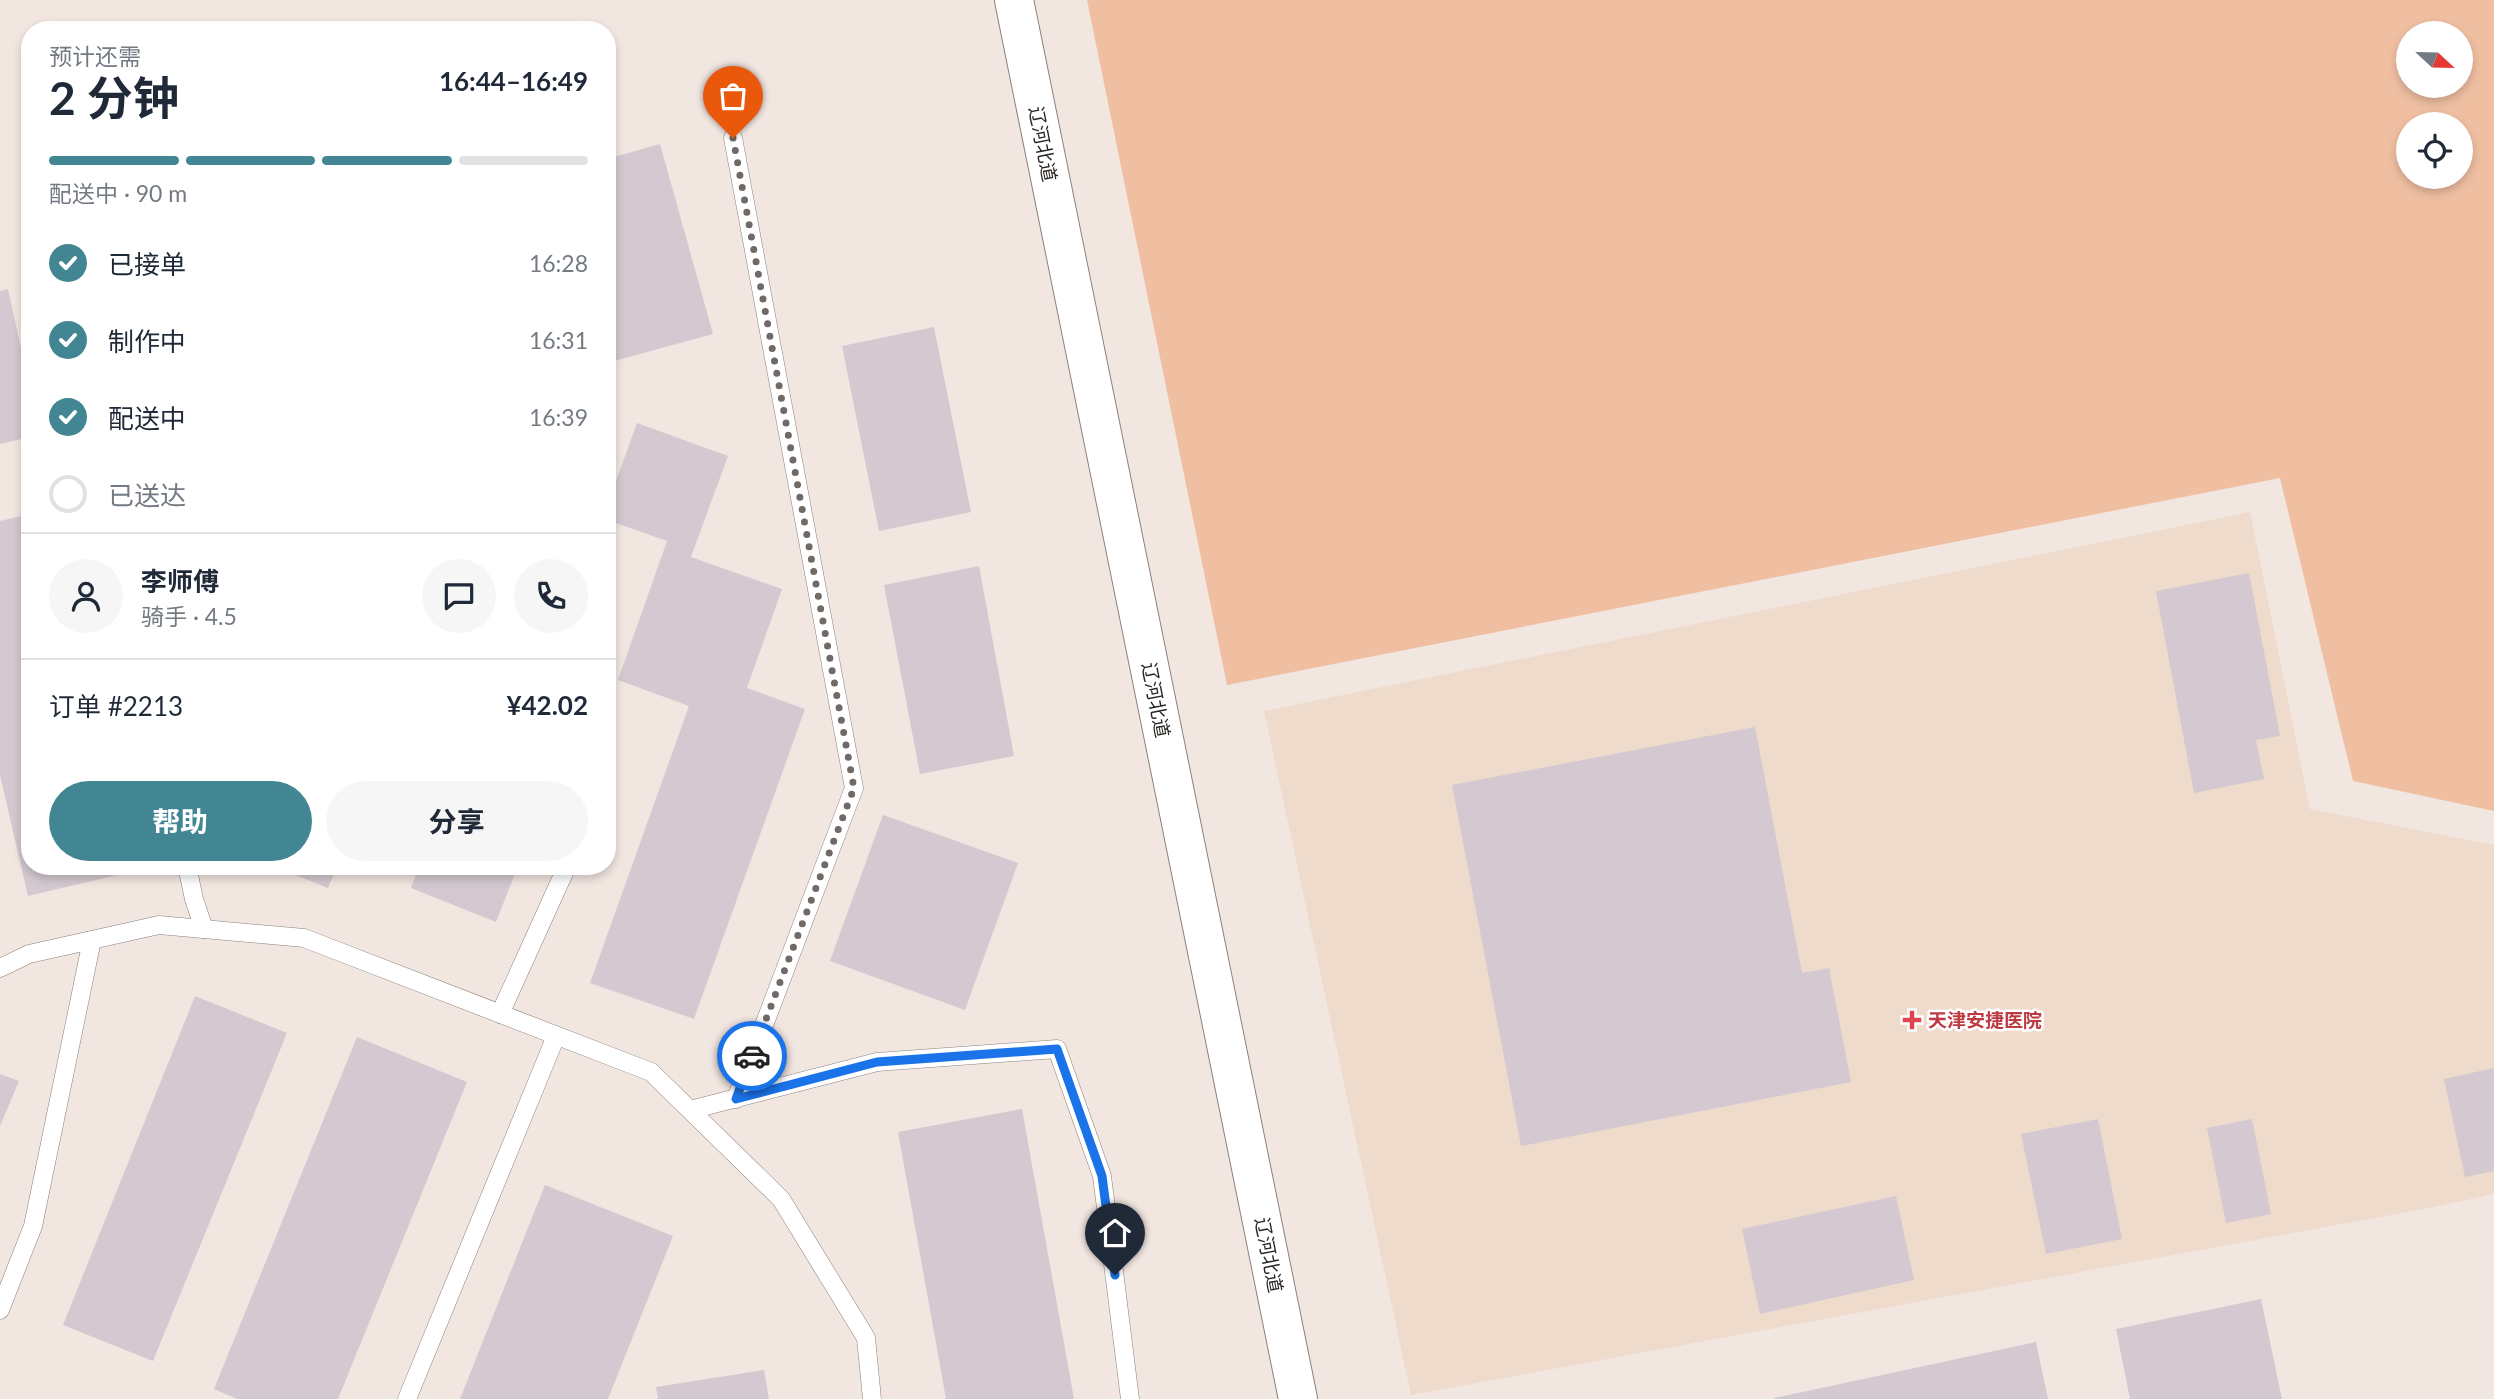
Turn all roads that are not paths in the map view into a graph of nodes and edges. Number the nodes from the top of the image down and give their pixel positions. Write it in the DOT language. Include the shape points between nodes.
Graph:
graph roads {
  1 [pos="1014,0"];
  2 [pos="733,138"];
  3 [pos="189,875"];
  4 [pos="563,875"];
  5 [pos="204,929"];
  6 [pos="92,940"];
  7 [pos="0,968"];
  8 [pos="500,1014"];
  9 [pos="556,1036"];
  10 [pos="736,1099"];
  11 [pos="690,1111"];
  12 [pos="0,1310"];
  13 [pos="407,1399"];
  14 [pos="872,1399"];
  15 [pos="1130,1399"];
  16 [pos="1298,1399"];
  1 -- 16 [label="street, 辽河北道"];
  2 -- 10 [label="lane" via="854,788"];
  3 -- 5 [label="lane"];
  4 -- 8 [label="lane"];
  5 -- 6 [label="lane" via="159,925"];
  5 -- 8 [label="lane" via="304,938"];
  6 -- 7 [label="lane" via="29,954"];
  6 -- 12 [label="lane" via="33,1226"];
  8 -- 9 [label="lane"];
  9 -- 11 [label="lane" via="651,1072"];
  9 -- 13 [label="lane"];
  10 -- 11 [label="lane"];
  10 -- 15 [label="lane" via="877,1062 1057,1049 1102,1176"];
  11 -- 14 [label="lane" via="781,1199 866,1338"];
}
